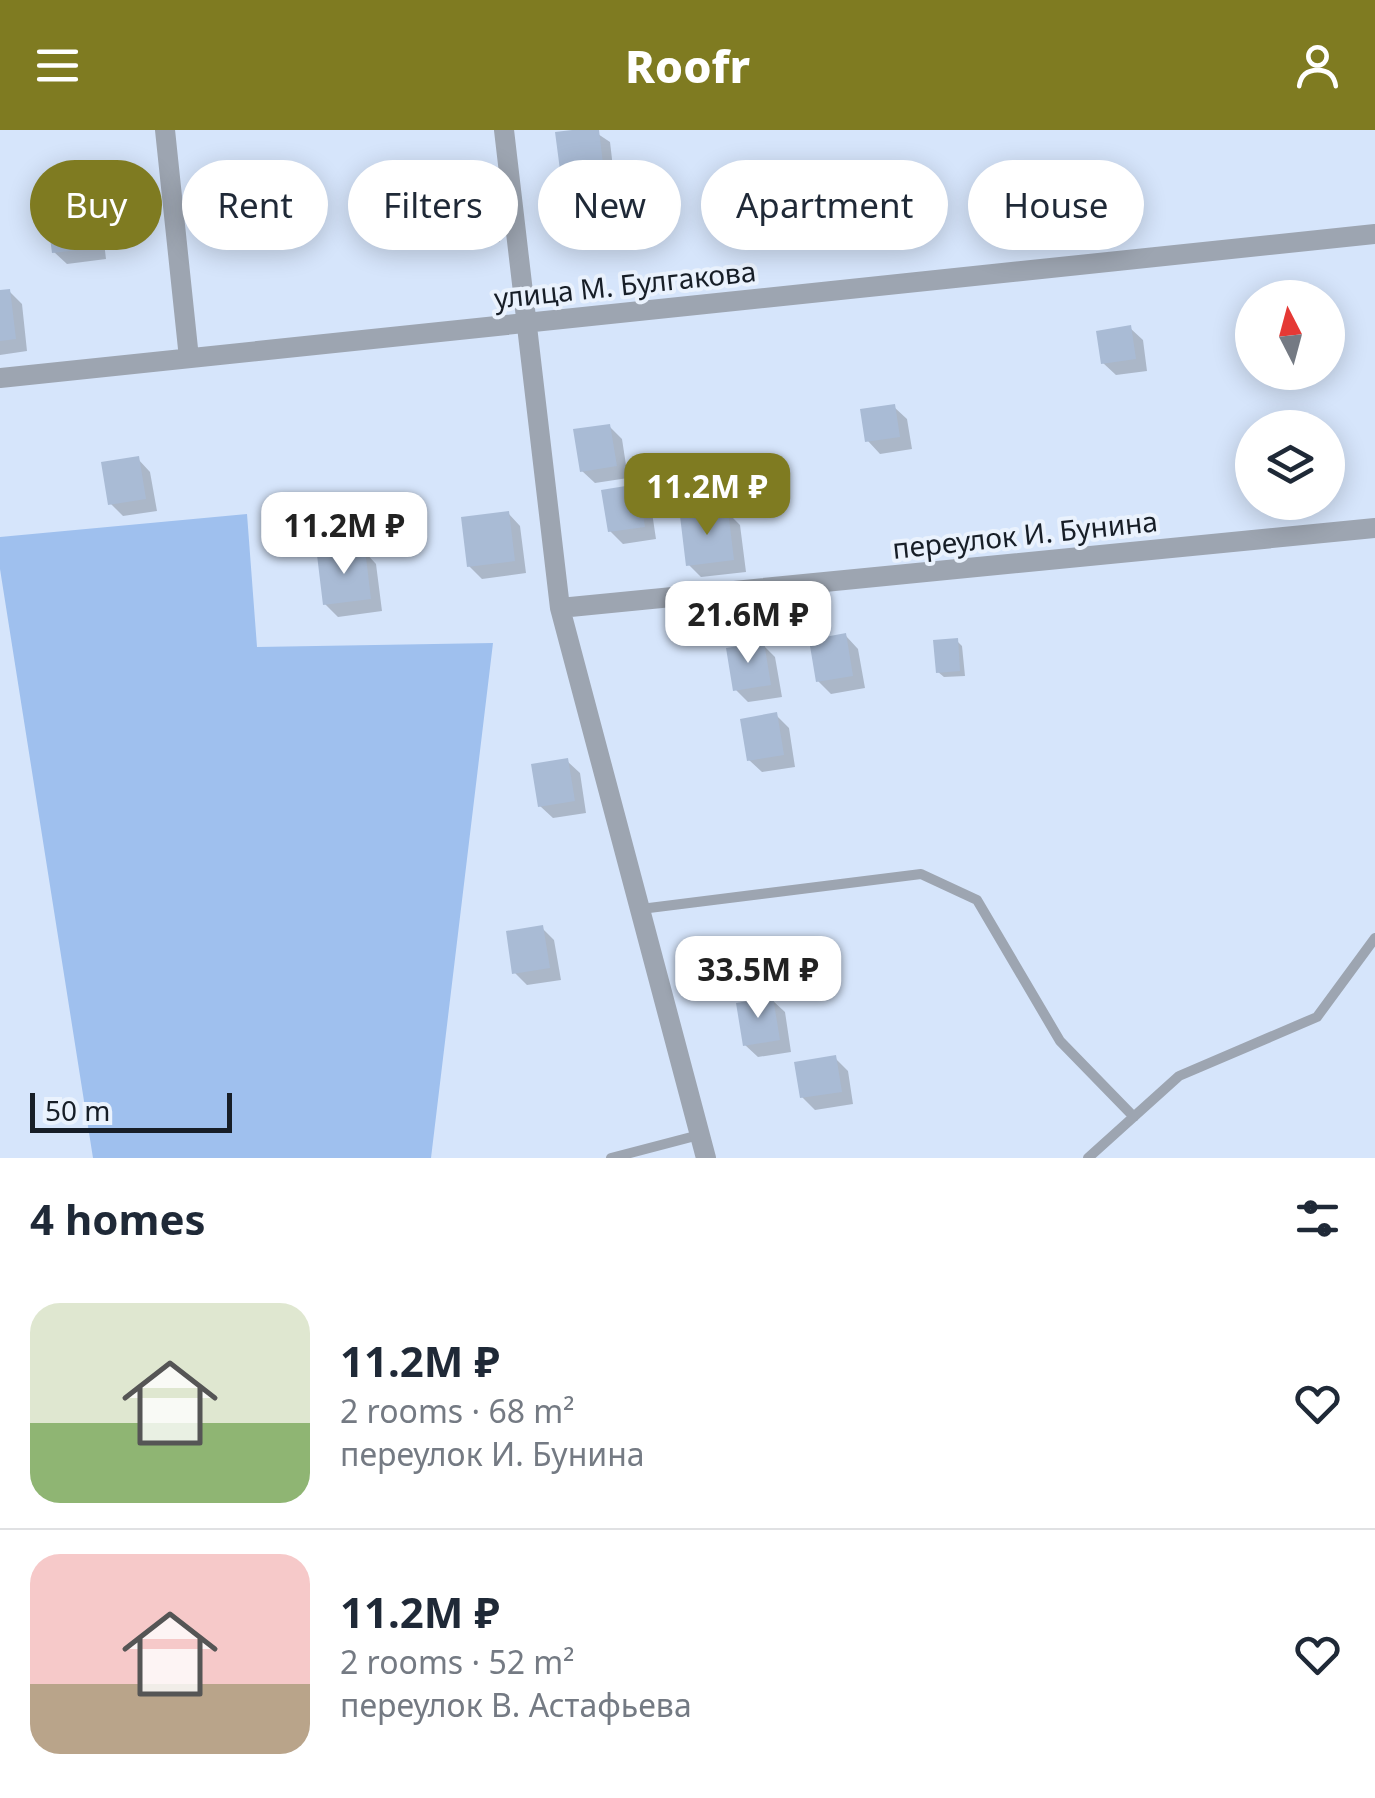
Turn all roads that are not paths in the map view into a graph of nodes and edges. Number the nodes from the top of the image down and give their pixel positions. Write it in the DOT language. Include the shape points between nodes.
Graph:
graph roads {
  1 [pos="165,130"];
  2 [pos="504,130"];
  3 [pos="1375,234"];
  4 [pos="524,323"];
  5 [pos="189,358"];
  6 [pos="0,378"];
  7 [pos="1375,528"];
  8 [pos="560,608"];
  9 [pos="640,909"];
  10 [pos="1375,938"];
  11 [pos="1134,1117"];
  12 [pos="700,1135"];
  13 [pos="611,1158"];
  14 [pos="706,1158"];
  15 [pos="1088,1158"];
  1 -- 5 [label="street"];
  2 -- 4 [label="street"];
  3 -- 4 [label="street, улица М. Булгакова"];
  4 -- 5 [label="street, улица М. Булгакова"];
  4 -- 8 [label="street"];
  5 -- 6 [label="street, улица М. Булгакова"];
  7 -- 8 [label="street, переулок И. Бунина"];
  8 -- 9 [label="street"];
  9 -- 11 [label="lane" via="921,874 977,900 1060,1041"];
  9 -- 12 [label="street"];
  10 -- 11 [label="lane" via="1317,1016 1180,1076"];
  11 -- 15 [label="lane"];
  12 -- 13 [label="lane"];
  12 -- 14 [label="street"];
}
